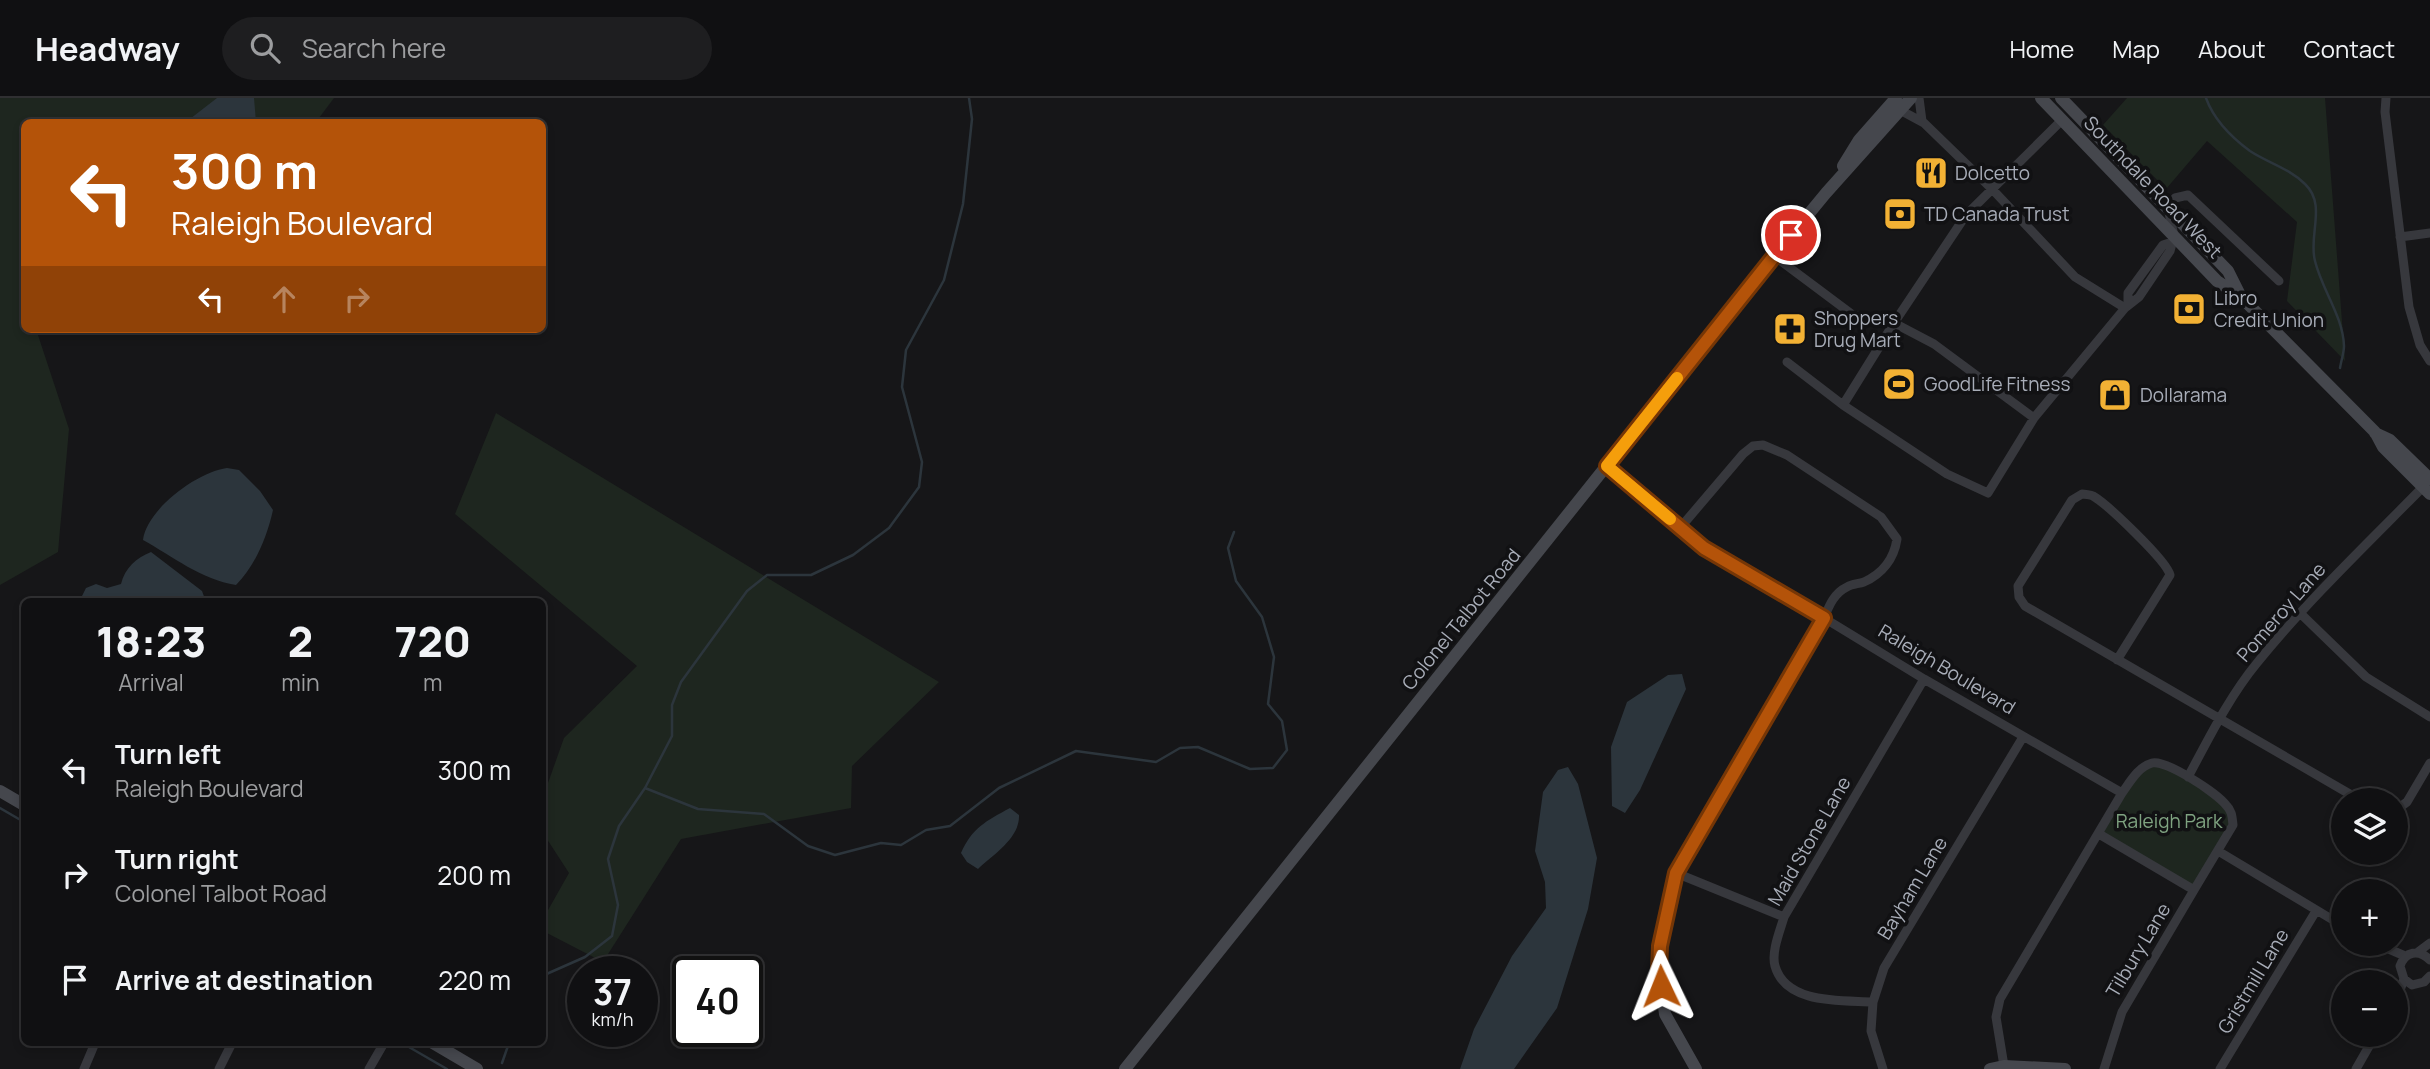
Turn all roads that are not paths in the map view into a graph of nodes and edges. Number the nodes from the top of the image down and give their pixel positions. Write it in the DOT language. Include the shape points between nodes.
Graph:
graph roads {
  1 [pos="1911,98"];
  2 [pos="1919,98"];
  3 [pos="2042,98"];
  4 [pos="2061,98"];
  5 [pos="2386,98"];
  6 [pos="1898,104"];
  7 [pos="2062,120"];
  8 [pos="1922,121"];
  9 [pos="1992,189"];
  10 [pos="2168,208"];
  11 [pos="2430,233"];
  12 [pos="2400,237"];
  13 [pos="2173,239"];
  14 [pos="1774,256"];
  15 [pos="2279,281"];
  16 [pos="2241,297"];
  17 [pos="2127,307"];
  18 [pos="1894,323"];
  19 [pos="2430,361"];
  20 [pos="1787,362"];
  21 [pos="1843,405"];
  22 [pos="2034,418"];
  23 [pos="1607,466"];
  24 [pos="2428,487"];
  25 [pos="1680,528"];
  26 [pos="2301,614"];
  27 [pos="1824,618"];
  28 [pos="2117,660"];
  29 [pos="1924,679"];
  30 [pos="2430,717"];
  31 [pos="2220,718"];
  32 [pos="2023,737"];
  33 [pos="2430,763"];
  34 [pos="2188,777"];
  35 [pos="2340,788"];
  36 [pos="0,791"];
  37 [pos="2122,793"];
  38 [pos="2408,800"];
  39 [pos="21,803"];
  40 [pos="2099,834"];
  41 [pos="2218,851"];
  42 [pos="1676,873"];
  43 [pos="2194,890"];
  44 [pos="2316,911"];
  45 [pos="1784,917"];
  46 [pos="2331,919"];
  47 [pos="2430,943"];
  48 [pos="2418,952"];
  49 [pos="2395,956"];
  50 [pos="2430,958"];
  51 [pos="2402,960"];
  52 [pos="2405,970"];
  53 [pos="2429,979"];
  54 [pos="2408,982"];
  55 [pos="1873,1002"];
  56 [pos="94,1046"];
  57 [pos="230,1046"];
  58 [pos="382,1046"];
  59 [pos="438,1046"];
  60 [pos="2369,1047"];
  61 [pos="2004,1066"];
  62 [pos="84,1069"];
  63 [pos="219,1069"];
  64 [pos="369,1069"];
  65 [pos="477,1069"];
  66 [pos="1125,1069"];
  67 [pos="1696,1069"];
  68 [pos="1882,1069"];
  69 [pos="1990,1069"];
  70 [pos="2065,1069"];
  71 [pos="2104,1069"];
  72 [pos="2220,1069"];
  73 [pos="2356,1069"];
  1 -- 6 [label="main road, Colonel Talbot Road"];
  2 -- 8 [label="street"];
  3 -- 7 [label="main road, Southdale Road West"];
  4 -- 10 [label="main road, Southdale Road West"];
  5 -- 12 [label="street"];
  6 -- 8 [label="street" via="1910,117"];
  6 -- 14 [label="main road, Colonel Talbot Road" via="1859,140 1826,192"];
  7 -- 9 [label="street"];
  7 -- 13 [label="main road, Southdale Road West"];
  8 -- 9 [label="street"];
  9 -- 17 [label="street" via="2075,277"];
  9 -- 18 [label="street" via="1966,215"];
  10 -- 13 [label="street"];
  10 -- 15 [label="street" via="2175,198 2188,195"];
  10 -- 16 [label="main road, Southdale Road West" via="2228,271"];
  11 -- 12 [label="street"];
  12 -- 19 [label="street" via="2414,331"];
  13 -- 16 [label="main road, Southdale Road West"];
  13 -- 17 [label="street" via="2163,245 2128,293"];
  14 -- 18 [label="street" via="1853,315"];
  14 -- 23 [label="main road, Colonel Talbot Road"];
  16 -- 24 [label="main road, Southdale Road West" via="2375,432 2390,440"];
  17 -- 22 [label="street"];
  18 -- 21 [label="street"];
  18 -- 22 [label="street" via="1934,344"];
  20 -- 21 [label="street"];
  21 -- 22 [label="street" via="1947,474 1988,494"];
  23 -- 25 [label="main road, Raleigh Boulevard"];
  23 -- 66 [label="main road, Colonel Talbot Road"];
  24 -- 26 [label="street, Pomeroy Lane"];
  25 -- 27 [label="main road, Raleigh Boulevard" via="1704,548"];
  25 -- 27 [label="street" via="1752,446 1763,445 1787,455 1881,517 1897,539 1886,566 1866,581 1847,587 1830,602"];
  26 -- 30 [label="street" via="2366,677"];
  26 -- 31 [label="street, Pomeroy Lane" via="2256,664"];
  27 -- 29 [label="street, Raleigh Boulevard"];
  27 -- 42 [label="main road"];
  28 -- 28 [label="street" via="2025,606 2019,597 2018,586 2073,500 2082,494 2107,508 2163,561 2171,575"];
  28 -- 31 [label="street"];
  29 -- 32 [label="street, Raleigh Boulevard"];
  29 -- 45 [label="street, Maid Stone Lane"];
  31 -- 34 [label="street, Pomeroy Lane"];
  31 -- 35 [label="street"];
  32 -- 37 [label="street, Raleigh Boulevard"];
  32 -- 55 [label="street, Bayham Lane" via="1884,968"];
  33 -- 38 [label="street"];
  34 -- 37 [label="street" via="2155,761 2142,767"];
  34 -- 41 [label="street" via="2221,798 2232,814 2233,825"];
  36 -- 39 [label="main road"];
  37 -- 40 [label="street"];
  40 -- 43 [label="street"];
  40 -- 61 [label="street" via="2000,999 1996,1017"];
  41 -- 43 [label="street"];
  41 -- 44 [label="street"];
  42 -- 45 [label="street"];
  42 -- 67 [label="main road" via="1659,971 1665,1013"];
  43 -- 71 [label="street, Tilbury Lane" via="2122,1012"];
  44 -- 46 [label="street"];
  44 -- 72 [label="street, Gristmill Lane"];
  45 -- 55 [label="street, Maid Stone Lane" via="1775,966 1786,984 1817,998"];
  47 -- 48 [label="street"];
  48 -- 50 [label="street"];
  48 -- 51 [label="street"];
  49 -- 51 [label="street"];
  51 -- 52 [label="street"];
  53 -- 54 [label="street"];
  55 -- 68 [label="street, Bayham Lane" via="1871,1031"];
  56 -- 62 [label="street"];
  57 -- 63 [label="street"];
  58 -- 64 [label="street"];
  59 -- 65 [label="main road"];
  60 -- 73 [label="street"];
  61 -- 69 [label="main road"];
  61 -- 70 [label="main road"];
}
